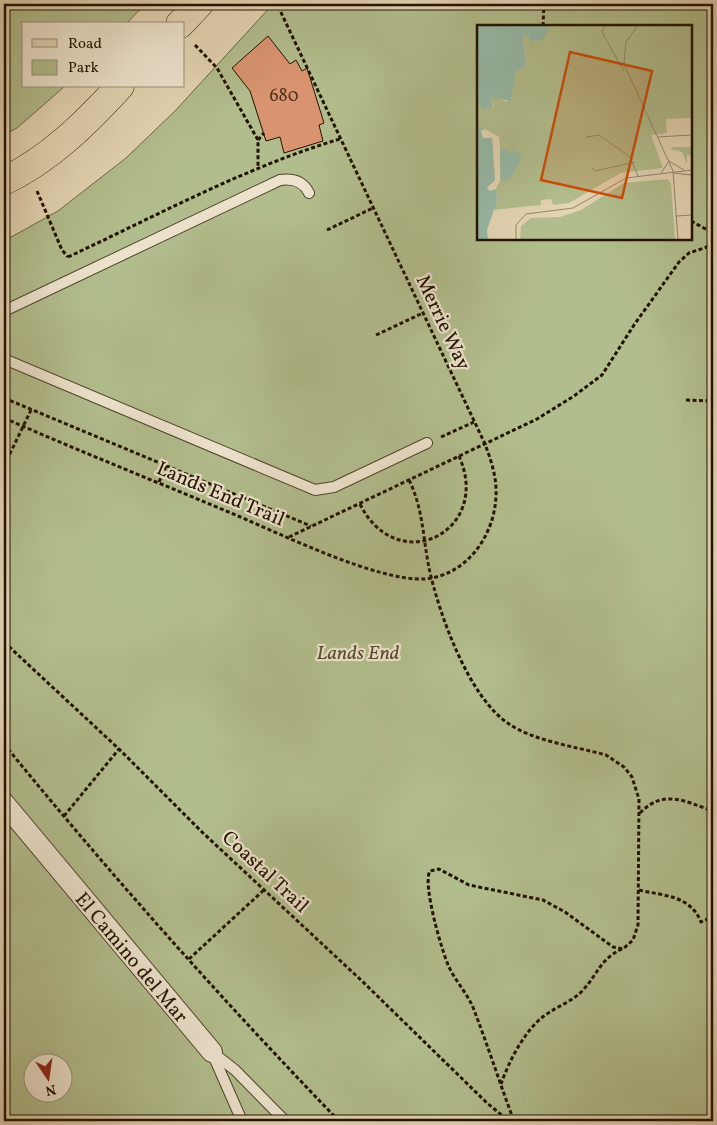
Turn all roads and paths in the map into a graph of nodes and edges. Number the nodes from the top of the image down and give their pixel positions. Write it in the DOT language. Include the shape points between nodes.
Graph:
graph roads {
  1 [pos="199,4"];
  2 [pos="276,4"];
  3 [pos="544,4"];
  4 [pos="543,25"];
  5 [pos="185,31"];
  6 [pos="118,88"];
  7 [pos="264,133"];
  8 [pos="340,139"];
  9 [pos="258,140"];
  10 [pos="29,166"];
  11 [pos="258,168"];
  12 [pos="4,181"];
  13 [pos="309,193"];
  14 [pos="373,208"];
  15 [pos="692,222"];
  16 [pos="327,230"];
  17 [pos="713,233"];
  18 [pos="713,240"];
  19 [pos="68,257"];
  20 [pos="75,277"];
  21 [pos="4,311"];
  22 [pos="423,313"];
  23 [pos="376,334"];
  24 [pos="4,359"];
  25 [pos="4,398"];
  26 [pos="686,400"];
  27 [pos="713,401"];
  28 [pos="31,410"];
  29 [pos="4,418"];
  30 [pos="474,422"];
  31 [pos="24,427"];
  32 [pos="427,443"];
  33 [pos="485,444"];
  34 [pos="459,456"];
  35 [pos="4,466"];
  36 [pos="166,466"];
  37 [pos="409,480"];
  38 [pos="159,482"];
  39 [pos="360,504"];
  40 [pos="312,527"];
  41 [pos="289,537"];
  42 [pos="424,542"];
  43 [pos="431,578"];
  44 [pos="4,642"];
  45 [pos="4,744"];
  46 [pos="119,749"];
  47 [pos="4,803"];
  48 [pos="713,810"];
  49 [pos="640,813"];
  50 [pos="64,816"];
  51 [pos="265,889"];
  52 [pos="639,890"];
  53 [pos="713,914"];
  54 [pos="623,949"];
  55 [pos="189,959"];
  56 [pos="212,1052"];
  57 [pos="500,1084"];
  58 [pos="242,1121"];
  59 [pos="285,1121"];
  60 [pos="339,1121"];
  61 [pos="508,1121"];
  62 [pos="514,1121"];
  1 -- 5 [label="main road"];
  2 -- 8 [label="path, Merrie Way"];
  3 -- 4 [label="path"];
  5 -- 9 [label="path" via="217,68"];
  6 -- 10 [label="main road" via="72,135"];
  7 -- 9 [label="path"];
  8 -- 11 [label="path"];
  8 -- 14 [label="path, Merrie Way"];
  9 -- 11 [label="path"];
  10 -- 12 [label="main road"];
  10 -- 19 [label="path" via="43,210"];
  11 -- 19 [label="path"];
  13 -- 20 [label="lane" via="297,180 280,180"];
  14 -- 16 [label="path"];
  14 -- 22 [label="path, Merrie Way"];
  15 -- 17 [label="path"];
  18 -- 33 [label="path" via="680,262 634,324 602,375 537,419"];
  19 -- 20 [label="path"];
  20 -- 21 [label="lane"];
  22 -- 23 [label="path"];
  22 -- 30 [label="path, Merrie Way"];
  24 -- 32 [label="lane" via="315,490 334,487"];
  25 -- 28 [label="path"];
  26 -- 27 [label="path"];
  28 -- 31 [label="path"];
  28 -- 36 [label="path"];
  29 -- 31 [label="path, Lands End Trail"];
  30 -- 32 [label="path"];
  30 -- 33 [label="path, Merrie Way"];
  31 -- 35 [label="path"];
  31 -- 38 [label="path, Lands End Trail"];
  33 -- 34 [label="path"];
  33 -- 43 [label="path, Merrie Way" via="492,464 496,494 489,527 473,555 449,572"];
  34 -- 37 [label="path"];
  34 -- 42 [label="path" via="467,482 465,504 452,526"];
  36 -- 38 [label="path"];
  36 -- 40 [label="path"];
  37 -- 39 [label="path"];
  37 -- 42 [label="path" via="420,510"];
  38 -- 41 [label="path, Lands End Trail"];
  39 -- 40 [label="path"];
  39 -- 42 [label="path" via="370,522 388,536 411,543"];
  40 -- 41 [label="path"];
  41 -- 43 [label="path, Lands End Trail" via="377,571 402,577"];
  42 -- 43 [label="path"];
  43 -- 49 [label="path" via="466,669 489,706 522,731 616,760 632,777"];
  44 -- 46 [label="path, Coastal Trail"];
  45 -- 50 [label="path"];
  46 -- 50 [label="path"];
  46 -- 51 [label="path, Coastal Trail" via="202,833"];
  47 -- 56 [label="street, El Camino del Mar"];
  48 -- 49 [label="path" via="671,798 649,803"];
  49 -- 52 [label="path"];
  50 -- 55 [label="path"];
  51 -- 55 [label="path"];
  51 -- 61 [label="path, Coastal Trail"];
  52 -- 53 [label="path" via="682,900 695,908 701,922"];
  52 -- 54 [label="path" via="638,925 633,940"];
  54 -- 57 [label="path" via="606,958 588,985 573,999 537,1022"];
  54 -- 57 [label="path" via="543,900 469,885 439,869 430,871 427,886 444,951 473,1007"];
  55 -- 60 [label="path"];
  56 -- 58 [label="lane, El Camino del Mar"];
  56 -- 59 [label="lane" via="235,1070"];
  57 -- 62 [label="path"];
}
